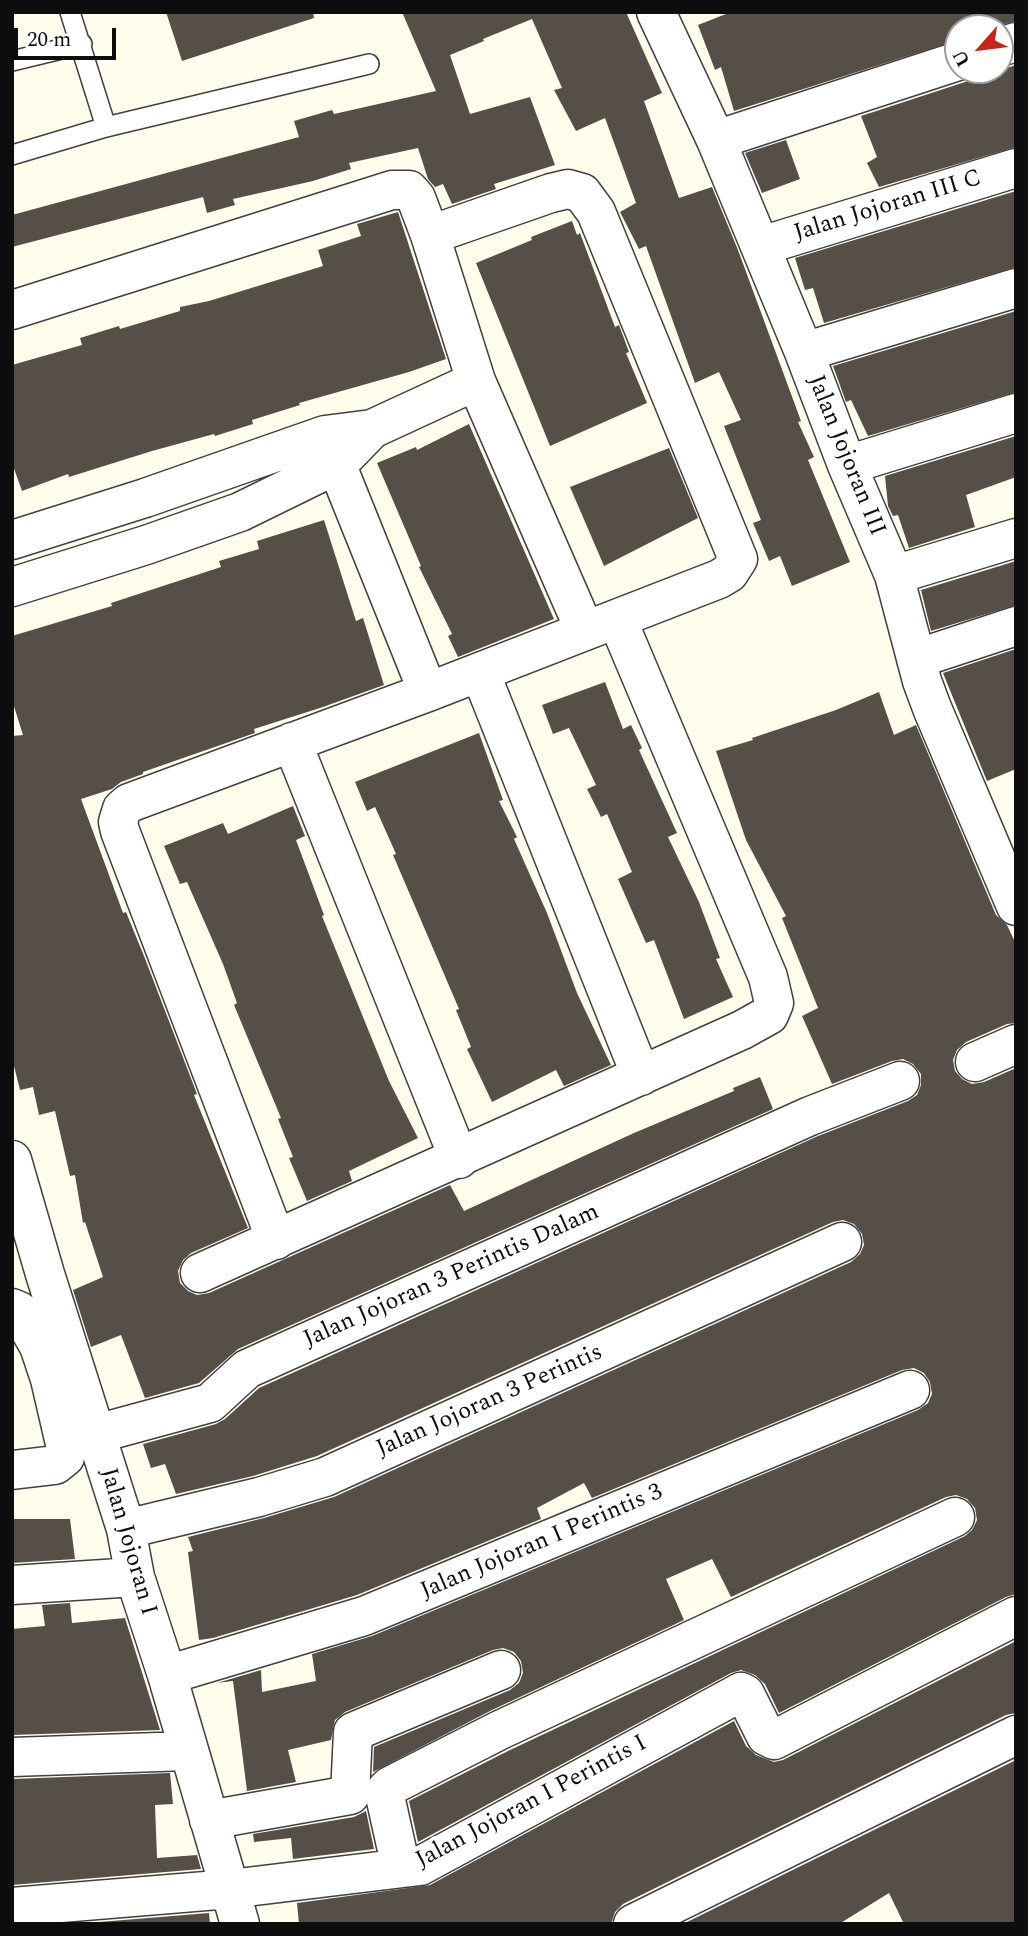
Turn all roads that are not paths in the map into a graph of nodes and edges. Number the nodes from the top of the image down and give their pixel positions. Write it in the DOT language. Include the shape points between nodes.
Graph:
graph roads {
  1 [pos="70,12"];
  2 [pos="663,14"];
  3 [pos="82,44"];
  4 [pos="12,61"];
  5 [pos="369,64"];
  6 [pos="944,66"];
  7 [pos="106,127"];
  8 [pos="716,140"];
  9 [pos="12,155"];
  10 [pos="1016,168"];
  11 [pos="430,235"];
  12 [pos="761,246"];
  13 [pos="1016,288"];
  14 [pos="12,310"];
  15 [pos="804,352"];
  16 [pos="476,381"];
  17 [pos="1016,413"];
  18 [pos="331,450"];
  19 [pos="847,465"];
  20 [pos="1016,538"];
  21 [pos="12,540"];
  22 [pos="894,575"];
  23 [pos="12,587"];
  24 [pos="601,625"];
  25 [pos="1016,626"];
  26 [pos="916,659"];
  27 [pos="481,672"];
  28 [pos="428,692"];
  29 [pos="292,742"];
  30 [pos="1016,906"];
  31 [pos="1016,1044"];
  32 [pos="975,1062"];
  33 [pos="641,1076"];
  34 [pos="900,1081"];
  35 [pos="459,1158"];
  36 [pos="12,1160"];
  37 [pos="276,1240"];
  38 [pos="842,1242"];
  39 [pos="200,1273"];
  40 [pos="28,1275"];
  41 [pos="12,1308"];
  42 [pos="909,1390"];
  43 [pos="96,1434"];
  44 [pos="12,1470"];
  45 [pos="955,1517"];
  46 [pos="126,1530"];
  47 [pos="135,1577"];
  48 [pos="12,1585"];
  49 [pos="1016,1616"];
  50 [pos="501,1670"];
  51 [pos="167,1675"];
  52 [pos="1016,1735"];
  53 [pos="188,1751"];
  54 [pos="12,1756"];
  55 [pos="209,1820"];
  56 [pos="401,1868"];
  57 [pos="235,1906"];
  58 [pos="12,1907"];
  59 [pos="633,1924"];
  1 -- 3 [label="lane"];
  2 -- 8 [label="street, Jalan Jojoran III"];
  3 -- 4 [label="lane"];
  3 -- 7 [label="lane"];
  5 -- 7 [label="lane"];
  6 -- 8 [label="street"];
  7 -- 9 [label="lane"];
  8 -- 12 [label="street, Jalan Jojoran III"];
  10 -- 12 [label="street, Jalan Jojoran III C"];
  11 -- 14 [label="street" via="412,192 398,188"];
  11 -- 16 [label="street"];
  11 -- 24 [label="street" via="568,189 582,193 596,212 738,559 719,579"];
  12 -- 15 [label="street, Jalan Jojoran III"];
  13 -- 15 [label="street"];
  15 -- 19 [label="street, Jalan Jojoran III"];
  16 -- 18 [label="street"];
  16 -- 24 [label="street"];
  17 -- 19 [label="street"];
  18 -- 21 [label="street" via="145,498"];
  18 -- 23 [label="street" via="240,512"];
  18 -- 28 [label="street"];
  19 -- 22 [label="street, Jalan Jojoran III"];
  20 -- 22 [label="street"];
  22 -- 26 [label="street, Jalan Jojoran III"];
  24 -- 27 [label="street"];
  24 -- 33 [label="street" via="773,995 772,1009 760,1021"];
  25 -- 26 [label="street"];
  26 -- 30 [label="street, Jalan Jojoran III" via="932,708"];
  27 -- 28 [label="street"];
  27 -- 33 [label="street"];
  28 -- 29 [label="street"];
  29 -- 35 [label="street"];
  29 -- 37 [label="street" via="129,803 122,808 118,822"];
  31 -- 32 [label="street"];
  33 -- 35 [label="street"];
  34 -- 43 [label="street, Jalan Jojoran 3 Perintis Dalam" via="810,1116 247,1368 210,1403"];
  35 -- 37 [label="street"];
  36 -- 40 [label="street, Jalan Jojoran I"];
  37 -- 39 [label="street"];
  38 -- 46 [label="street, Jalan Jojoran 3 Perintis" via="325,1477"];
  40 -- 43 [label="street, Jalan Jojoran I"];
  41 -- 44 [label="street" via="19,1311 39,1346 66,1448 65,1457 55,1465"];
  42 -- 51 [label="street, Jalan Jojoran I Perintis 3" via="365,1616"];
  43 -- 46 [label="street, Jalan Jojoran I"];
  45 -- 56 [label="street" via="390,1786 385,1796"];
  46 -- 47 [label="street, Jalan Jojoran I"];
  47 -- 48 [label="street"];
  47 -- 51 [label="street, Jalan Jojoran I"];
  49 -- 56 [label="street, Jalan Jojoran I Perintis I" via="774,1740 766,1736 746,1694 740,1692 427,1863"];
  50 -- 55 [label="street" via="354,1732 350,1795"];
  51 -- 53 [label="street, Jalan Jojoran I"];
  52 -- 59 [label="street"];
  53 -- 54 [label="street"];
  53 -- 55 [label="street, Jalan Jojoran I"];
  55 -- 57 [label="street, Jalan Jojoran I"];
  56 -- 57 [label="street, Jalan Jojoran I Perintis I"];
  57 -- 58 [label="street, Jalan Jojoran I Perintis I"];
}
